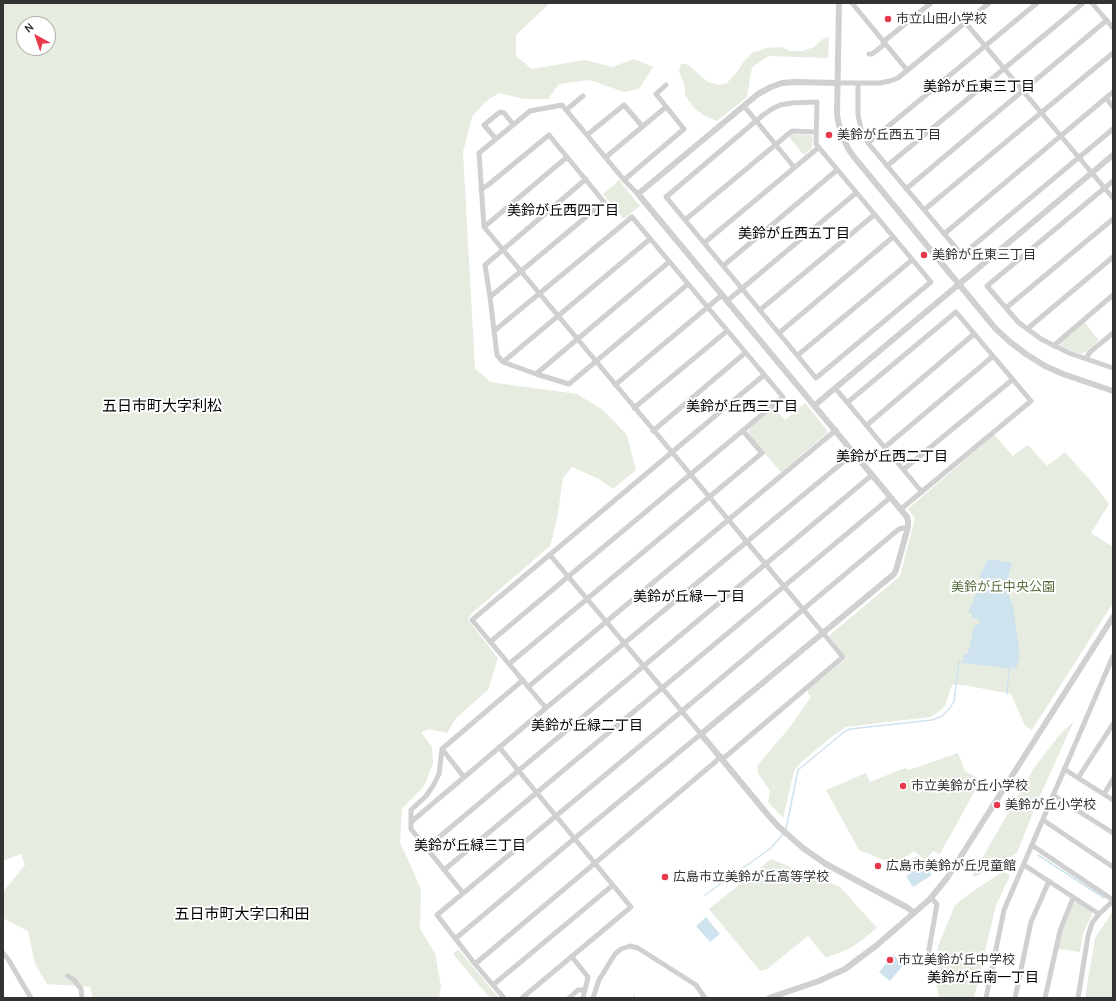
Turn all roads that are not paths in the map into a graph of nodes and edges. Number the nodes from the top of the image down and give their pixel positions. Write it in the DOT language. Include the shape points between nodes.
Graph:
graph roads {
  1 [pos="839,3"];
  2 [pos="852,3"];
  3 [pos="931,3"];
  4 [pos="989,3"];
  5 [pos="1037,3"];
  6 [pos="1083,3"];
  7 [pos="1092,3"];
  8 [pos="1107,20"];
  9 [pos="966,22"];
  10 [pos="1113,28"];
  11 [pos="884,43"];
  12 [pos="986,46"];
  13 [pos="1113,53"];
  14 [pos="869,54"];
  15 [pos="1004,68"];
  16 [pos="907,70"];
  17 [pos="838,82"];
  18 [pos="858,83"];
  19 [pos="666,86"];
  20 [pos="1022,91"];
  21 [pos="1113,92"];
  22 [pos="583,96"];
  23 [pos="1106,98"];
  24 [pos="744,106"];
  25 [pos="666,107"];
  26 [pos="1113,107"];
  27 [pos="566,110"];
  28 [pos="1041,113"];
  29 [pos="756,121"];
  30 [pos="513,124"];
  31 [pos="642,126"];
  32 [pos="1113,129"];
  33 [pos="816,132"];
  34 [pos="587,135"];
  35 [pos="1060,136"];
  36 [pos="496,139"];
  37 [pos="868,143"];
  38 [pos="776,145"];
  39 [pos="818,148"];
  40 [pos="1113,155"];
  41 [pos="567,157"];
  42 [pos="606,157"];
  43 [pos="1079,158"];
  44 [pos="887,166"];
  45 [pos="794,167"];
  46 [pos="837,170"];
  47 [pos="1092,173"];
  48 [pos="586,179"];
  49 [pos="624,180"];
  50 [pos="1113,181"];
  51 [pos="1104,188"];
  52 [pos="481,189"];
  53 [pos="906,189"];
  54 [pos="856,193"];
  55 [pos="638,194"];
  56 [pos="1113,198"];
  57 [pos="924,210"];
  58 [pos="874,214"];
  59 [pos="1113,219"];
  60 [pos="685,220"];
  61 [pos="484,227"];
  62 [pos="944,234"];
  63 [pos="893,237"];
  64 [pos="650,239"];
  65 [pos="704,243"];
  66 [pos="502,250"];
  67 [pos="1113,257"];
  68 [pos="912,260"];
  69 [pos="669,262"];
  70 [pos="723,266"];
  71 [pos="520,272"];
  72 [pos="688,284"];
  73 [pos="959,284"];
  74 [pos="741,288"];
  75 [pos="539,294"];
  76 [pos="722,295"];
  77 [pos="1113,295"];
  78 [pos="490,298"];
  79 [pos="727,300"];
  80 [pos="707,307"];
  81 [pos="1006,308"];
  82 [pos="760,310"];
  83 [pos="558,317"];
  84 [pos="1027,329"];
  85 [pos="494,331"];
  86 [pos="727,331"];
  87 [pos="779,333"];
  88 [pos="1113,333"];
  89 [pos="974,334"];
  90 [pos="577,339"];
  91 [pos="1054,346"];
  92 [pos="745,353"];
  93 [pos="798,355"];
  94 [pos="992,357"];
  95 [pos="1086,358"];
  96 [pos="595,361"];
  97 [pos="503,362"];
  98 [pos="1113,368"];
  99 [pos="536,374"];
  100 [pos="764,375"];
  101 [pos="1012,380"];
  102 [pos="615,385"];
  103 [pos="835,388"];
  104 [pos="1113,391"];
  105 [pos="848,402"];
  106 [pos="814,405"];
  107 [pos="634,408"];
  108 [pos="867,425"];
  109 [pos="836,430"];
  110 [pos="654,431"];
  111 [pos="743,431"];
  112 [pos="885,447"];
  113 [pos="672,453"];
  114 [pos="854,453"];
  115 [pos="904,469"];
  116 [pos="690,475"];
  117 [pos="872,475"];
  118 [pos="922,492"];
  119 [pos="709,497"];
  120 [pos="891,497"];
  121 [pos="901,509"];
  122 [pos="728,520"];
  123 [pos="908,527"];
  124 [pos="746,542"];
  125 [pos="550,555"];
  126 [pos="765,564"];
  127 [pos="568,576"];
  128 [pos="784,586"];
  129 [pos="587,598"];
  130 [pos="802,609"];
  131 [pos="1113,617"];
  132 [pos="607,621"];
  133 [pos="823,633"];
  134 [pos="490,642"];
  135 [pos="625,643"];
  136 [pos="1113,656"];
  137 [pos="509,664"];
  138 [pos="644,666"];
  139 [pos="523,680"];
  140 [pos="528,687"];
  141 [pos="663,689"];
  142 [pos="546,708"];
  143 [pos="682,711"];
  144 [pos="1113,724"];
  145 [pos="701,734"];
  146 [pos="499,747"];
  147 [pos="442,749"];
  148 [pos="720,757"];
  149 [pos="1064,769"];
  150 [pos="518,770"];
  151 [pos="464,776"];
  152 [pos="1078,778"];
  153 [pos="1113,779"];
  154 [pos="537,793"];
  155 [pos="1104,794"];
  156 [pos="1053,795"];
  157 [pos="1113,800"];
  158 [pos="556,815"];
  159 [pos="1043,820"];
  160 [pos="411,822"];
  161 [pos="1113,833"];
  162 [pos="575,838"];
  163 [pos="1032,846"];
  164 [pos="426,848"];
  165 [pos="596,863"];
  166 [pos="1024,865"];
  167 [pos="1113,867"];
  168 [pos="444,870"];
  169 [pos="1049,881"];
  170 [pos="614,885"];
  171 [pos="463,893"];
  172 [pos="931,898"];
  173 [pos="1073,898"];
  174 [pos="1113,900"];
  175 [pos="914,913"];
  176 [pos="1099,914"];
  177 [pos="455,939"];
  178 [pos="3,953"];
  179 [pos="572,957"];
  180 [pos="927,961"];
  181 [pos="475,964"];
  182 [pos="68,976"];
  183 [pos="493,985"];
  184 [pos="585,990"];
  185 [pos="31,998"];
  186 [pos="82,998"];
  187 [pos="504,998"];
  188 [pos="522,998"];
  189 [pos="569,998"];
  190 [pos="583,998"];
  191 [pos="592,998"];
  192 [pos="705,998"];
  193 [pos="769,998"];
  194 [pos="986,998"];
  195 [pos="1015,998"];
  196 [pos="1045,998"];
  197 [pos="1078,998"];
  1 -- 17 [label="street"];
  2 -- 11 [label="street"];
  3 -- 11 [label="street"];
  4 -- 9 [label="street"];
  5 -- 12 [label="street"];
  6 -- 15 [label="street"];
  7 -- 8 [label="street"];
  8 -- 10 [label="street"];
  8 -- 20 [label="street"];
  9 -- 12 [label="street"];
  9 -- 16 [label="street"];
  11 -- 14 [label="street"];
  11 -- 16 [label="street"];
  12 -- 15 [label="street"];
  12 -- 37 [label="street"];
  13 -- 28 [label="street"];
  15 -- 20 [label="street"];
  15 -- 44 [label="street"];
  16 -- 18 [label="street" via="890,81"];
  17 -- 18 [label="street"];
  17 -- 24 [label="street" via="782,83 758,94"];
  17 -- 73 [label="street" via="837,115 849,150"];
  18 -- 37 [label="street" via="858,115"];
  19 -- 25 [label="street" via="656,94"];
  20 -- 28 [label="street"];
  20 -- 53 [label="street"];
  21 -- 23 [label="street"];
  22 -- 27 [label="street"];
  23 -- 26 [label="street"];
  23 -- 35 [label="street"];
  24 -- 29 [label="street"];
  24 -- 55 [label="street"];
  25 -- 31 [label="street"];
  25 -- 49 [label="street" via="684,129"];
  27 -- 30 [label="street" via="562,105 530,111"];
  27 -- 34 [label="street"];
  28 -- 35 [label="street"];
  28 -- 57 [label="street"];
  29 -- 33 [label="street" via="780,105 792,102 817,102"];
  29 -- 38 [label="street"];
  29 -- 60 [label="street" via="666,197"];
  30 -- 36 [label="street"];
  30 -- 36 [label="street" via="500,112 484,125"];
  31 -- 34 [label="street" via="624,104"];
  31 -- 42 [label="street"];
  32 -- 43 [label="street"];
  33 -- 38 [label="street" via="792,131"];
  33 -- 39 [label="street"];
  34 -- 42 [label="street"];
  35 -- 43 [label="street"];
  35 -- 62 [label="street"];
  36 -- 52 [label="street" via="479,153"];
  37 -- 44 [label="street"];
  38 -- 45 [label="street"];
  38 -- 60 [label="street"];
  39 -- 45 [label="street"];
  39 -- 46 [label="street"];
  40 -- 47 [label="street"];
  41 -- 48 [label="street"];
  41 -- 52 [label="street" via="549,135"];
  41 -- 61 [label="street"];
  42 -- 49 [label="street"];
  43 -- 47 [label="street"];
  43 -- 62 [label="street" via="962,255"];
  44 -- 53 [label="street"];
  45 -- 65 [label="street"];
  46 -- 54 [label="street"];
  46 -- 70 [label="street"];
  47 -- 51 [label="street"];
  47 -- 73 [label="street"];
  48 -- 66 [label="street"];
  48 -- 71 [label="street" via="604,202"];
  49 -- 55 [label="street"];
  50 -- 51 [label="street"];
  51 -- 56 [label="street"];
  51 -- 81 [label="street" via="988,286"];
  52 -- 61 [label="street"];
  53 -- 57 [label="street"];
  54 -- 58 [label="street"];
  54 -- 74 [label="street"];
  55 -- 76 [label="street"];
  57 -- 62 [label="street"];
  58 -- 63 [label="street"];
  58 -- 82 [label="street"];
  59 -- 81 [label="street"];
  60 -- 65 [label="street"];
  61 -- 66 [label="street"];
  63 -- 68 [label="street"];
  63 -- 87 [label="street"];
  64 -- 69 [label="street"];
  64 -- 75 [label="street" via="632,217"];
  64 -- 83 [label="street"];
  65 -- 70 [label="street"];
  66 -- 71 [label="street"];
  66 -- 78 [label="street" via="485,265"];
  67 -- 84 [label="street"];
  68 -- 93 [label="street"];
  68 -- 93 [label="street" via="931,282 816,378"];
  69 -- 72 [label="street"];
  69 -- 90 [label="street"];
  70 -- 74 [label="street"];
  71 -- 75 [label="street"];
  71 -- 78 [label="street"];
  72 -- 80 [label="street"];
  72 -- 96 [label="street"];
  73 -- 103 [label="street"];
  73 -- 104 [label="street" via="996,328 1026,354 1063,374"];
  74 -- 79 [label="street"];
  74 -- 82 [label="street"];
  75 -- 83 [label="street"];
  75 -- 85 [label="street"];
  76 -- 79 [label="street"];
  76 -- 80 [label="street"];
  77 -- 91 [label="street"];
  78 -- 85 [label="street"];
  79 -- 106 [label="street"];
  80 -- 86 [label="street"];
  80 -- 102 [label="street"];
  81 -- 84 [label="street"];
  82 -- 87 [label="street"];
  83 -- 90 [label="street"];
  83 -- 97 [label="street"];
  84 -- 91 [label="street"];
  85 -- 97 [label="street" via="496,355"];
  86 -- 92 [label="street"];
  86 -- 107 [label="street"];
  87 -- 93 [label="street"];
  88 -- 95 [label="street"];
  89 -- 94 [label="street"];
  89 -- 105 [label="street" via="956,312"];
  89 -- 108 [label="street"];
  90 -- 96 [label="street"];
  90 -- 99 [label="street"];
  91 -- 95 [label="street"];
  92 -- 100 [label="street"];
  92 -- 110 [label="street"];
  94 -- 101 [label="street"];
  94 -- 112 [label="street"];
  95 -- 98 [label="street"];
  96 -- 99 [label="street" via="569,384"];
  96 -- 102 [label="street"];
  97 -- 99 [label="street"];
  100 -- 111 [label="street" via="783,397"];
  100 -- 113 [label="street"];
  101 -- 115 [label="street"];
  101 -- 118 [label="street" via="1031,401"];
  102 -- 107 [label="street"];
  103 -- 105 [label="street"];
  103 -- 106 [label="street"];
  105 -- 108 [label="street"];
  106 -- 109 [label="street"];
  107 -- 110 [label="street"];
  108 -- 112 [label="street"];
  109 -- 114 [label="street"];
  109 -- 122 [label="street"];
  110 -- 113 [label="street"];
  111 -- 116 [label="street"];
  111 -- 119 [label="street" via="762,453"];
  112 -- 115 [label="street"];
  113 -- 116 [label="street"];
  113 -- 125 [label="street"];
  114 -- 117 [label="street"];
  114 -- 124 [label="street"];
  115 -- 118 [label="street"];
  116 -- 119 [label="street"];
  116 -- 127 [label="street"];
  117 -- 120 [label="street"];
  117 -- 126 [label="street"];
  118 -- 121 [label="street"];
  119 -- 122 [label="street"];
  119 -- 129 [label="street"];
  120 -- 121 [label="street"];
  120 -- 128 [label="street"];
  121 -- 123 [label="street" via="908,516"];
  122 -- 124 [label="street"];
  122 -- 132 [label="street"];
  123 -- 130 [label="street" via="899,528"];
  123 -- 133 [label="street" via="894,574"];
  124 -- 126 [label="street"];
  124 -- 135 [label="street"];
  125 -- 127 [label="street"];
  125 -- 134 [label="street" via="472,620"];
  126 -- 128 [label="street"];
  126 -- 138 [label="street"];
  127 -- 129 [label="street"];
  127 -- 134 [label="street"];
  128 -- 130 [label="street"];
  128 -- 141 [label="street"];
  129 -- 132 [label="street"];
  129 -- 137 [label="street"];
  130 -- 133 [label="street"];
  130 -- 143 [label="street"];
  131 -- 172 [label="street" via="951,872"];
  132 -- 135 [label="street"];
  132 -- 140 [label="street"];
  133 -- 145 [label="street"];
  133 -- 148 [label="street" via="843,657 725,757"];
  134 -- 137 [label="street"];
  135 -- 138 [label="street"];
  135 -- 142 [label="street"];
  136 -- 149 [label="street"];
  137 -- 139 [label="street"];
  138 -- 141 [label="street"];
  138 -- 150 [label="street"];
  139 -- 140 [label="street"];
  139 -- 147 [label="street"];
  140 -- 142 [label="street"];
  141 -- 143 [label="street"];
  141 -- 154 [label="street"];
  142 -- 146 [label="street"];
  143 -- 145 [label="street"];
  143 -- 158 [label="street"];
  144 -- 152 [label="street"];
  145 -- 148 [label="street"];
  145 -- 162 [label="street"];
  146 -- 150 [label="street"];
  146 -- 151 [label="street"];
  147 -- 151 [label="street"];
  147 -- 160 [label="street" via="439,774 426,796 411,810"];
  148 -- 165 [label="street"];
  148 -- 175 [label="street" via="768,815 803,848 826,864"];
  149 -- 152 [label="street"];
  149 -- 156 [label="street"];
  150 -- 154 [label="street"];
  150 -- 164 [label="street"];
  151 -- 160 [label="street"];
  152 -- 155 [label="street"];
  153 -- 155 [label="street"];
  154 -- 158 [label="street"];
  154 -- 168 [label="street"];
  155 -- 157 [label="street"];
  156 -- 159 [label="street"];
  156 -- 161 [label="street"];
  158 -- 162 [label="street"];
  158 -- 171 [label="street"];
  159 -- 163 [label="street"];
  159 -- 167 [label="street"];
  160 -- 164 [label="street" via="411,829"];
  162 -- 165 [label="street"];
  162 -- 177 [label="street"];
  163 -- 166 [label="street"];
  163 -- 174 [label="street"];
  164 -- 168 [label="street"];
  165 -- 170 [label="street"];
  165 -- 181 [label="street"];
  166 -- 169 [label="street"];
  166 -- 194 [label="street" via="1004,910"];
  168 -- 171 [label="street"];
  169 -- 173 [label="street"];
  169 -- 195 [label="street" via="1031,922"];
  170 -- 179 [label="street" via="631,907"];
  170 -- 183 [label="street"];
  171 -- 177 [label="street" via="437,915"];
  172 -- 175 [label="street"];
  172 -- 180 [label="street" via="937,904"];
  173 -- 176 [label="street"];
  173 -- 196 [label="street" via="1060,932"];
  174 -- 176 [label="street"];
  175 -- 193 [label="street" via="845,969 820,981"];
  176 -- 197 [label="street" via="1092,923 1088,936"];
  177 -- 181 [label="street"];
  178 -- 185 [label="street"];
  179 -- 184 [label="street" via="588,977"];
  179 -- 188 [label="street"];
  181 -- 183 [label="street"];
  182 -- 186 [label="street" via="81,989"];
  183 -- 187 [label="street"];
  184 -- 189 [label="street" via="578,990"];
  184 -- 190 [label="street"];
  191 -- 192 [label="street" via="599,980 615,954 630,946 638,948 696,985"];
}
